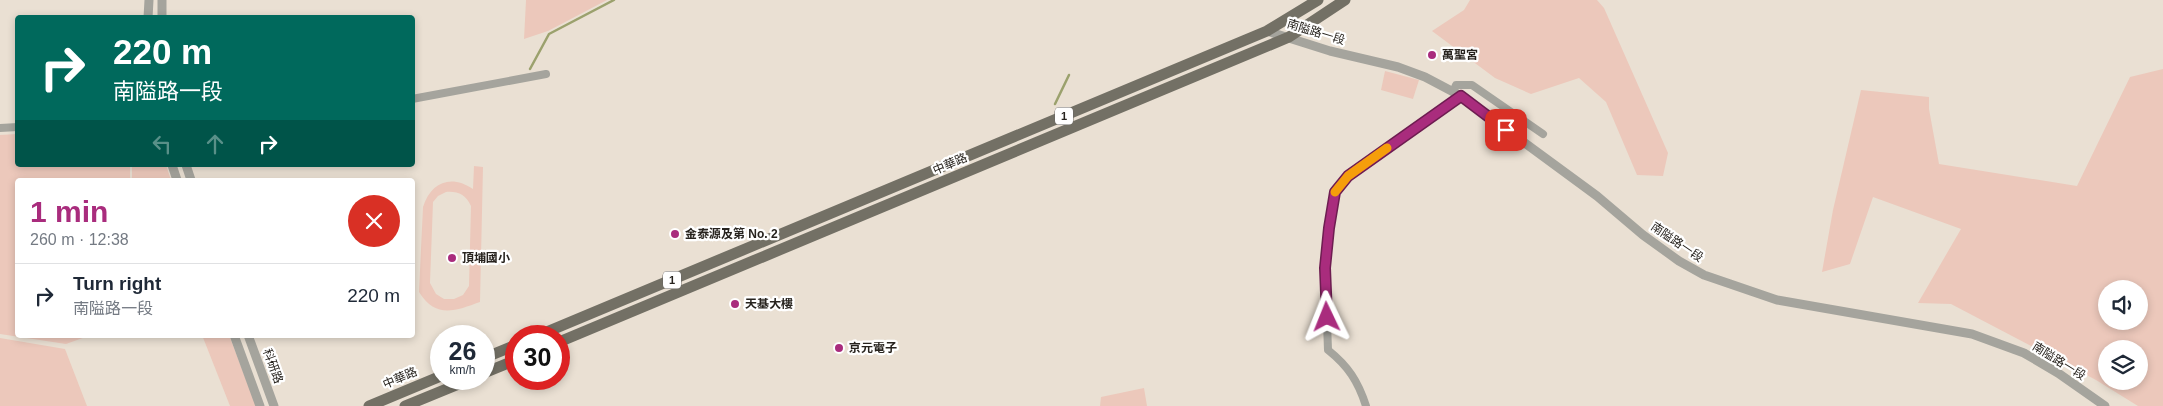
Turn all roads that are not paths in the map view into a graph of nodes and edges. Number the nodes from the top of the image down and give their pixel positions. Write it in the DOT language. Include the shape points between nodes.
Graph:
graph roads {
  1 [pos="149,0"];
  2 [pos="162,0"];
  3 [pos="1318,0"];
  4 [pos="1345,0"];
  5 [pos="148,15"];
  6 [pos="162,15"];
  7 [pos="1266,31"];
  8 [pos="1289,37"];
  9 [pos="546,74"];
  10 [pos="1129,88"];
  11 [pos="1457,94"];
  12 [pos="415,98"];
  13 [pos="1134,101"];
  14 [pos="15,127"];
  15 [pos="0,128"];
  16 [pos="1543,134"];
  17 [pos="563,325"];
  18 [pos="570,337"];
  19 [pos="235,338"];
  20 [pos="249,338"];
  21 [pos="430,382"];
  22 [pos="444,390"];
  23 [pos="390,402"];
  24 [pos="260,406"];
  25 [pos="274,406"];
  26 [pos="369,406"];
  27 [pos="406,406"];
  28 [pos="1366,406"];
  29 [pos="2105,406"];
  1 -- 5 [label="street"];
  2 -- 6 [label="street"];
  3 -- 7 [label="main road, 中華路 / 1"];
  4 -- 8 [label="main road, 中華路 / 1"];
  7 -- 8 [label="street, 南隘路一段"];
  7 -- 10 [label="main road, 中華路 / 1"];
  8 -- 11 [label="street, 南隘路一段" via="1330,51 1398,67"];
  8 -- 13 [label="main road, 中華路 / 1"];
  9 -- 12 [label="street"];
  10 -- 13 [label="main road"];
  10 -- 17 [label="main road, 中華路 / 1"];
  11 -- 16 [label="street" via="1456,85 1472,85"];
  11 -- 28 [label="street" via="1348,176 1335,192 1325,268 1328,350 1343,362 1360,387"];
  11 -- 29 [label="street, 南隘路一段" via="1597,196 1643,235 1704,275 1777,300 1972,334 2024,353"];
  13 -- 18 [label="main road, 中華路 / 1"];
  14 -- 15 [label="street"];
  19 -- 24 [label="street, 科研路"];
  20 -- 25 [label="street, 科研路"];
  21 -- 23 [label="main road, 中華路"];
  22 -- 27 [label="main road"];
  23 -- 26 [label="main road, 中華路"];
}
